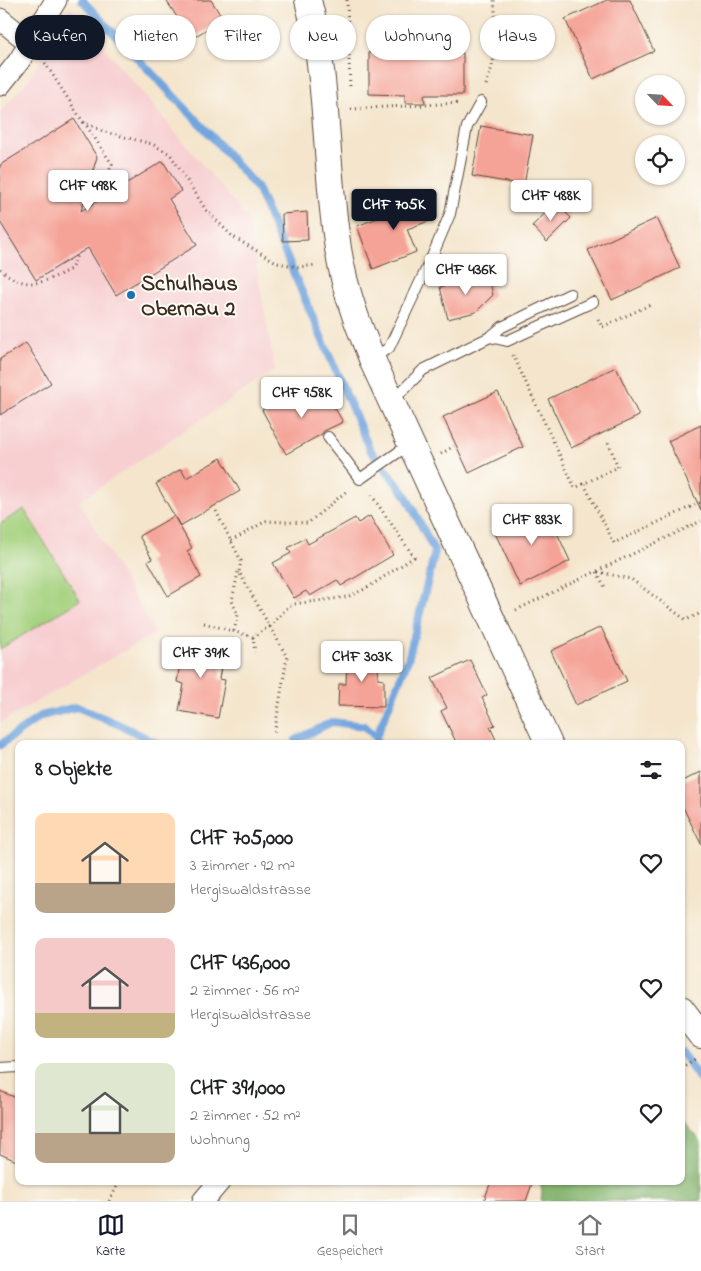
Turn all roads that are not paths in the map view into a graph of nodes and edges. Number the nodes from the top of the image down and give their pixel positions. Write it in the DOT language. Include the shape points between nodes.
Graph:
graph roads {
  1 [pos="56,0"];
  2 [pos="308,0"];
  3 [pos="47,15"];
  4 [pos="0,19"];
  5 [pos="15,31"];
  6 [pos="19,60"];
  7 [pos="0,85"];
  8 [pos="480,102"];
  9 [pos="570,294"];
  10 [pos="593,302"];
  11 [pos="490,337"];
  12 [pos="372,358"];
  13 [pos="391,401"];
  14 [pos="328,436"];
  15 [pos="403,449"];
  16 [pos="548,740"];
  17 [pos="685,1017"];
  18 [pos="698,1047"];
  19 [pos="15,1067"];
  20 [pos="0,1068"];
  21 [pos="217,1185"];
  22 [pos="203,1201"];
  1 -- 3 [label="street"];
  2 -- 12 [label="street" via="320,65 341,263 354,314"];
  4 -- 5 [label="street"];
  6 -- 7 [label="street"];
  8 -- 12 [label="lane" via="467,127 450,214 389,348"];
  9 -- 11 [label="lane" via="502,326"];
  10 -- 11 [label="lane" via="507,341"];
  11 -- 13 [label="lane" via="423,370"];
  12 -- 13 [label="street"];
  13 -- 15 [label="street"];
  14 -- 15 [label="lane" via="364,477"];
  15 -- 16 [label="street"];
  17 -- 18 [label="street"];
  19 -- 20 [label="lane"];
  21 -- 22 [label="street"];
}
